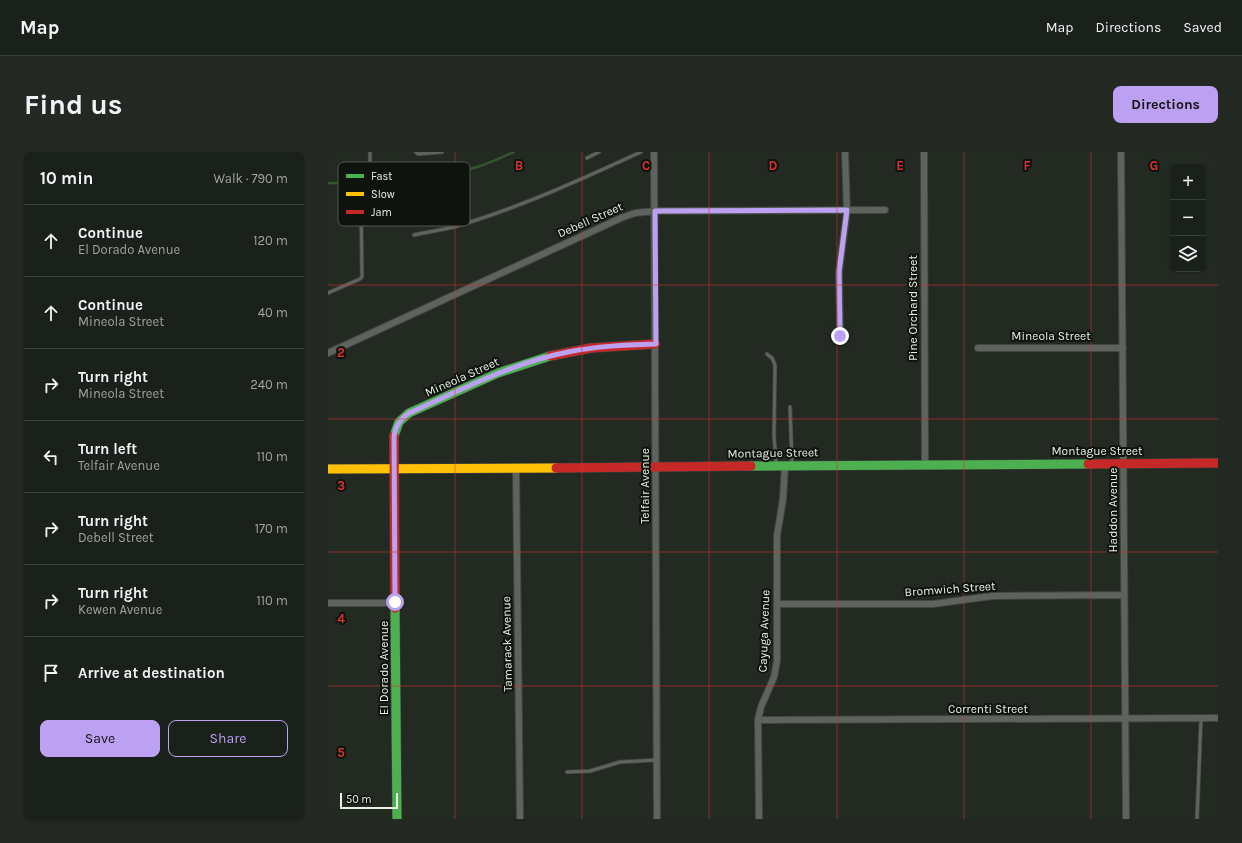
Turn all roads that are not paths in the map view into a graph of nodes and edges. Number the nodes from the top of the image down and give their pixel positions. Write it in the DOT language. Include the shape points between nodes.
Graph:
graph roads {
  1 [pos="442,152"];
  2 [pos="599,152"];
  3 [pos="641,152"];
  4 [pos="654,152"];
  5 [pos="845,152"];
  6 [pos="924,152"];
  7 [pos="1122,152"];
  8 [pos="417,153"];
  9 [pos="587,158"];
  10 [pos="847,210"];
  11 [pos="885,210"];
  12 [pos="655,211"];
  13 [pos="470,222"];
  14 [pos="361,226"];
  15 [pos="455,226"];
  16 [pos="414,235"];
  17 [pos="328,293"];
  18 [pos="840,336"];
  19 [pos="656,344"];
  20 [pos="978,348"];
  21 [pos="1123,348"];
  22 [pos="328,353"];
  23 [pos="767,354"];
  24 [pos="790,407"];
  25 [pos="925,459"];
  26 [pos="1124,463"];
  27 [pos="1218,463"];
  28 [pos="784,465"];
  29 [pos="656,467"];
  30 [pos="394,468"];
  31 [pos="516,468"];
  32 [pos="328,469"];
  33 [pos="1124,595"];
  34 [pos="395,602"];
  35 [pos="328,603"];
  36 [pos="777,604"];
  37 [pos="1201,718"];
  38 [pos="1218,718"];
  39 [pos="1125,719"];
  40 [pos="758,720"];
  41 [pos="657,760"];
  42 [pos="567,772"];
  43 [pos="397,819"];
  44 [pos="520,819"];
  45 [pos="657,819"];
  46 [pos="759,819"];
  47 [pos="1126,819"];
  48 [pos="1198,819"];
  1 -- 8 [label="lane"];
  2 -- 9 [label="lane"];
  3 -- 13 [label="lane" via="565,187"];
  4 -- 12 [label="street, Telfair Avenue"];
  5 -- 10 [label="street"];
  6 -- 25 [label="street, Pine Orchard Street"];
  7 -- 21 [label="street, Haddon Avenue"];
  10 -- 11 [label="street, Debell Street"];
  10 -- 12 [label="street, Debell Street"];
  10 -- 18 [label="street" via="839,272"];
  12 -- 19 [label="street, Telfair Avenue"];
  12 -- 22 [label="street, Debell Street" via="628,215"];
  14 -- 17 [label="lane" via="362,277"];
  15 -- 16 [label="lane"];
  19 -- 29 [label="street, Telfair Avenue"];
  19 -- 30 [label="street, Mineola Street" via="594,348 539,359 498,373 409,413 398,423 395,430"];
  20 -- 21 [label="street, Mineola Street"];
  21 -- 26 [label="street, Haddon Avenue"];
  23 -- 28 [label="lane" via="775,365 774,435"];
  24 -- 28 [label="lane"];
  25 -- 26 [label="street, Montague Street"];
  25 -- 28 [label="street, Montague Street"];
  26 -- 27 [label="street, Montague Street"];
  26 -- 33 [label="street, Haddon Avenue"];
  28 -- 29 [label="street, Montague Street"];
  28 -- 36 [label="street, Cayuga Avenue" via="777,536"];
  29 -- 31 [label="street, Montague Street"];
  29 -- 41 [label="street, Telfair Avenue"];
  30 -- 31 [label="street, Montague Street"];
  30 -- 32 [label="street, Montague Street"];
  30 -- 34 [label="street, El Dorado Avenue"];
  31 -- 44 [label="street, Tamarack Avenue"];
  33 -- 36 [label="street, Bromwich Street" via="992,596 933,604"];
  33 -- 39 [label="street, Haddon Avenue"];
  34 -- 35 [label="street"];
  34 -- 43 [label="street, El Dorado Avenue"];
  36 -- 40 [label="street, Cayuga Avenue" via="777,661 774,677"];
  37 -- 38 [label="street, Correnti Street"];
  37 -- 39 [label="street, Correnti Street"];
  37 -- 48 [label="lane"];
  39 -- 40 [label="street, Correnti Street"];
  39 -- 47 [label="street, Haddon Avenue"];
  40 -- 46 [label="street, Cayuga Avenue"];
  41 -- 42 [label="lane" via="620,762 590,772"];
  41 -- 45 [label="street, Telfair Avenue"];
}
